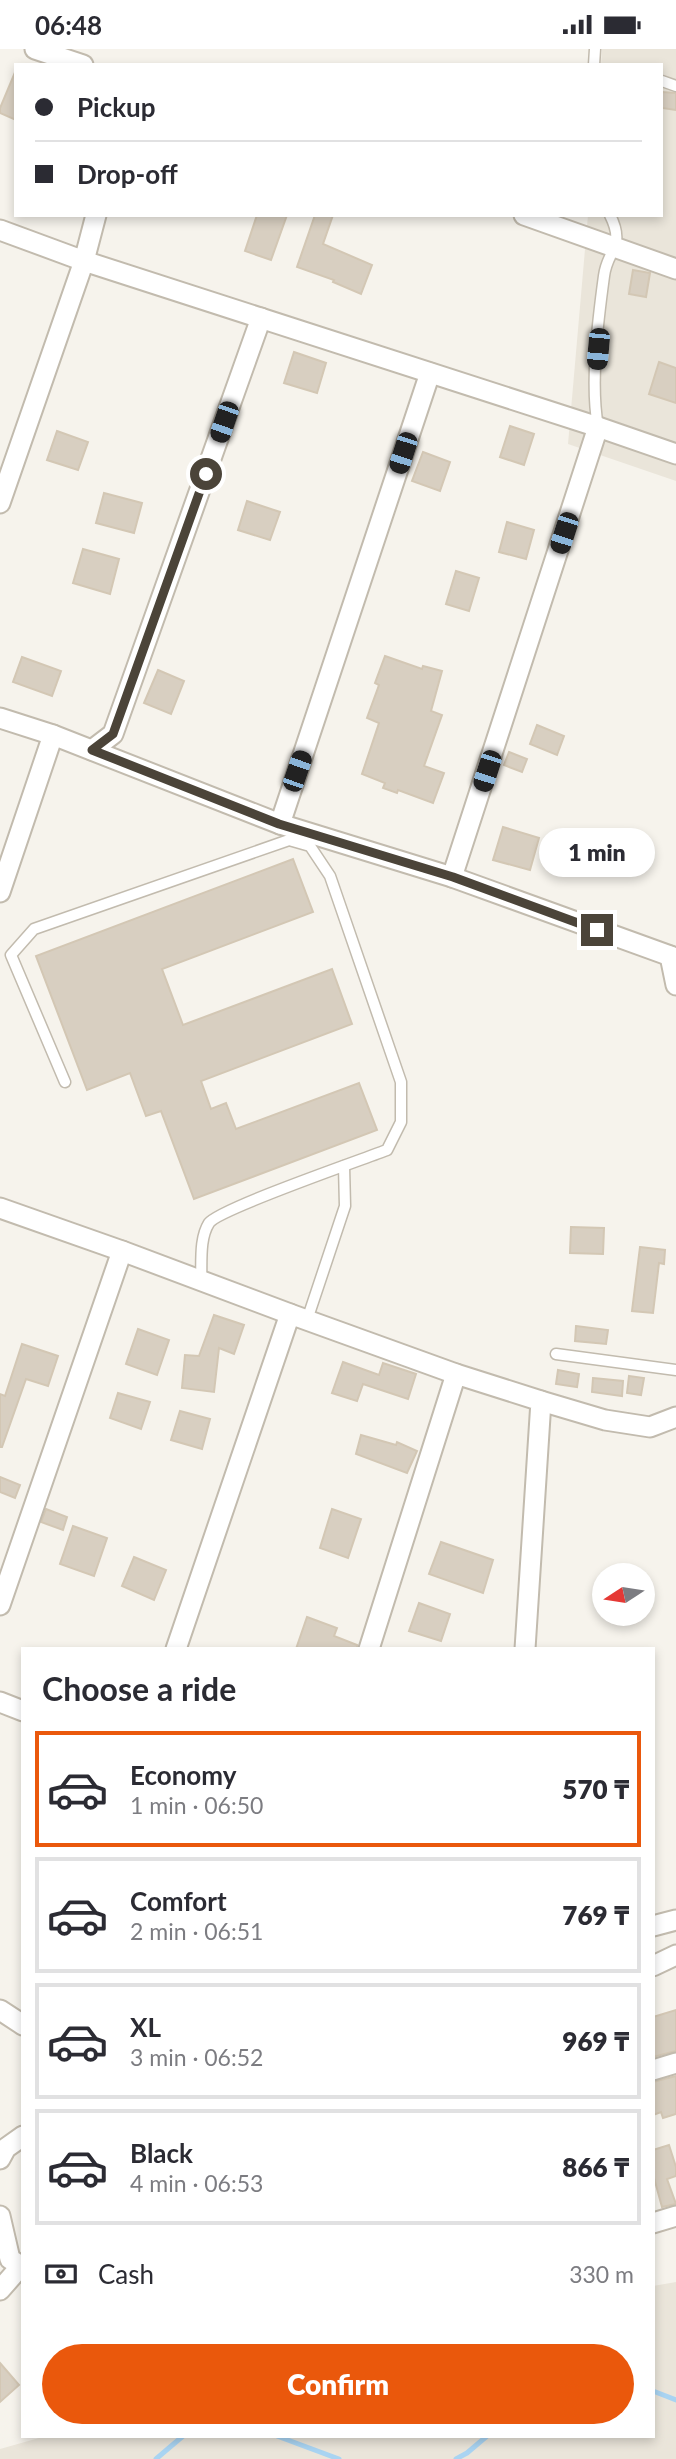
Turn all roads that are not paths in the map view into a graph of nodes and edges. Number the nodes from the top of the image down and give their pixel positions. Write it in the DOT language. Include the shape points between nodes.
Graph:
graph roads {
  1 [pos="35,49"];
  2 [pos="76,63"];
  3 [pos="95,217"];
  4 [pos="530,217"];
  5 [pos="611,217"];
  6 [pos="0,230"];
  7 [pos="617,247"];
  8 [pos="84,261"];
  9 [pos="676,269"];
  10 [pos="261,319"];
  11 [pos="430,373"];
  12 [pos="598,426"];
  13 [pos="676,454"];
  14 [pos="0,503"];
  15 [pos="0,717"];
  16 [pos="53,735"];
  17 [pos="92,750"];
  18 [pos="279,824"];
  19 [pos="453,877"];
  20 [pos="0,892"];
  21 [pos="673,957"];
  22 [pos="676,985"];
  23 [pos="65,1082"];
  24 [pos="344,1166"];
  25 [pos="0,1208"];
  26 [pos="122,1251"];
  27 [pos="201,1281"];
  28 [pos="299,1317"];
  29 [pos="555,1354"];
  30 [pos="676,1370"];
  31 [pos="456,1374"];
  32 [pos="541,1401"];
  33 [pos="676,1417"];
  34 [pos="0,1605"];
  35 [pos="177,1647"];
  36 [pos="370,1647"];
  37 [pos="525,1647"];
  38 [pos="0,1702"];
  39 [pos="21,1710"];
  40 [pos="676,1920"];
  41 [pos="655,1925"];
  42 [pos="676,1955"];
  43 [pos="655,1965"];
  44 [pos="0,2010"];
  45 [pos="21,2024"];
  46 [pos="676,2063"];
  47 [pos="655,2069"];
  48 [pos="21,2139"];
  49 [pos="9,2154"];
  50 [pos="0,2216"];
  51 [pos="676,2216"];
  52 [pos="655,2222"];
  53 [pos="21,2265"];
  54 [pos="21,2267"];
  55 [pos="0,2290"];
  1 -- 2 [label="street"];
  3 -- 8 [label="street"];
  4 -- 7 [label="street"];
  5 -- 7 [label="lane"];
  6 -- 8 [label="street"];
  7 -- 9 [label="street"];
  7 -- 12 [label="lane" via="604,271 593,401"];
  8 -- 10 [label="street"];
  8 -- 14 [label="street"];
  10 -- 11 [label="street"];
  10 -- 17 [label="street" via="113,734"];
  11 -- 12 [label="street"];
  11 -- 18 [label="street"];
  12 -- 13 [label="street"];
  12 -- 19 [label="street"];
  15 -- 16 [label="street"];
  16 -- 17 [label="street"];
  16 -- 20 [label="street"];
  17 -- 18 [label="street"];
  18 -- 19 [label="street"];
  19 -- 21 [label="street"];
  21 -- 22 [label="street"];
  23 -- 24 [label="lane" via="11,955 20,942 34,929 289,840 310,846 330,876 401,1082 401,1122 387,1150"];
  24 -- 27 [label="lane" via="210,1221 203,1239"];
  24 -- 28 [label="lane" via="345,1206"];
  25 -- 26 [label="street"];
  26 -- 27 [label="street"];
  26 -- 34 [label="street"];
  27 -- 28 [label="street"];
  28 -- 31 [label="street"];
  28 -- 35 [label="street"];
  29 -- 30 [label="lane"];
  31 -- 32 [label="street"];
  31 -- 36 [label="street"];
  32 -- 33 [label="street" via="605,1420 650,1427"];
  32 -- 37 [label="street"];
  38 -- 39 [label="street"];
  40 -- 41 [label="street"];
  42 -- 43 [label="street"];
  44 -- 45 [label="street"];
  46 -- 47 [label="street"];
  48 -- 49 [label="street"];
  50 -- 53 [label="street" via="10,2259"];
  51 -- 52 [label="street"];
  54 -- 55 [label="street"];
}
